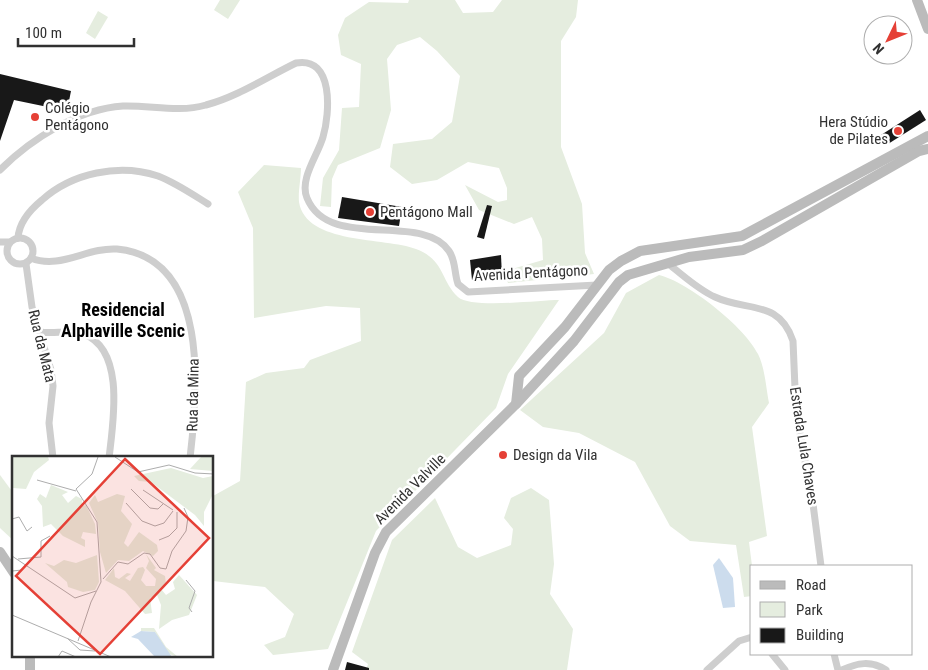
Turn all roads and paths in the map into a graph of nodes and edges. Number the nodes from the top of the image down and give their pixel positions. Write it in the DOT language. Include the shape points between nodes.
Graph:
graph roads {
  1 [pos="917,0"];
  2 [pos="928,29"];
  3 [pos="928,136"];
  4 [pos="928,149"];
  5 [pos="0,170"];
  6 [pos="208,204"];
  7 [pos="18,238"];
  8 [pos="0,242"];
  9 [pos="10,242"];
  10 [pos="689,257"];
  11 [pos="9,259"];
  12 [pos="0,261"];
  13 [pos="28,261"];
  14 [pos="621,261"];
  15 [pos="667,263"];
  16 [pos="609,270"];
  17 [pos="683,274"];
  18 [pos="628,275"];
  19 [pos="620,282"];
  20 [pos="597,285"];
  21 [pos="40,332"];
  22 [pos="544,349"];
  23 [pos="549,368"];
  24 [pos="516,404"];
  25 [pos="53,456"];
  26 [pos="109,456"];
  27 [pos="190,456"];
  28 [pos="0,552"];
  29 [pos="821,565"];
  30 [pos="12,570"];
  31 [pos="750,638"];
  32 [pos="773,655"];
  33 [pos="834,655"];
  34 [pos="333,670"];
  35 [pos="707,670"];
  36 [pos="785,670"];
  37 [pos="838,670"];
  38 [pos="842,670"];
  39 [pos="886,670"];
  1 -- 2 [label="main road"];
  3 -- 14 [label="main road" via="742,236 640,251"];
  4 -- 10 [label="main road" via="919,151 743,250"];
  5 -- 20 [label="street, Avenida Pentágono" via="43,137 93,112 123,106 170,110 207,105 304,62 322,73 327,88 324,136 306,186 306,196 312,208 324,219 346,226 433,238 449,250 458,284 468,292"];
  6 -- 7 [label="street" via="156,176 118,170 89,175 59,187 36,205 22,223"];
  7 -- 9 [label="street"];
  7 -- 13 [label="street" via="30,242 33,250"];
  8 -- 9 [label="street"];
  9 -- 11 [label="street" via="6,250"];
  10 -- 15 [label="main road"];
  10 -- 17 [label="street" via="683,266"];
  11 -- 12 [label="street"];
  11 -- 13 [label="street" via="17,264"];
  13 -- 21 [label="street, Rua da Mata" via="32,307"];
  13 -- 27 [label="street, Rua da Mina" via="53,262 116,249 145,257 169,276 181,295 192,332 195,391"];
  14 -- 16 [label="main road"];
  14 -- 18 [label="main road" via="629,265"];
  15 -- 17 [label="street, Estrada Lula Chaves"];
  15 -- 18 [label="main road"];
  16 -- 19 [label="main road" via="610,277"];
  16 -- 20 [label="main road"];
  17 -- 29 [label="street, Estrada Lula Chaves" via="717,298 770,311 790,332 796,412"];
  18 -- 19 [label="main road, Avenida Valville"];
  19 -- 23 [label="main road, Avenida Valville"];
  20 -- 22 [label="main road"];
  21 -- 25 [label="street, Rua da Mata" via="53,386 49,423"];
  21 -- 26 [label="street" via="82,334 108,357 113,386"];
  22 -- 23 [label="main road" via="540,359 542,365"];
  22 -- 24 [label="main road" via="519,376"];
  23 -- 24 [label="main road, Avenida Valville"];
  24 -- 34 [label="main road, Avenida Valville" via="381,539"];
  28 -- 30 [label="main road"];
  31 -- 35 [label="street" via="739,641"];
  32 -- 36 [label="street"];
  33 -- 37 [label="street"];
  38 -- 39 [label="street" via="866,663"];
}
